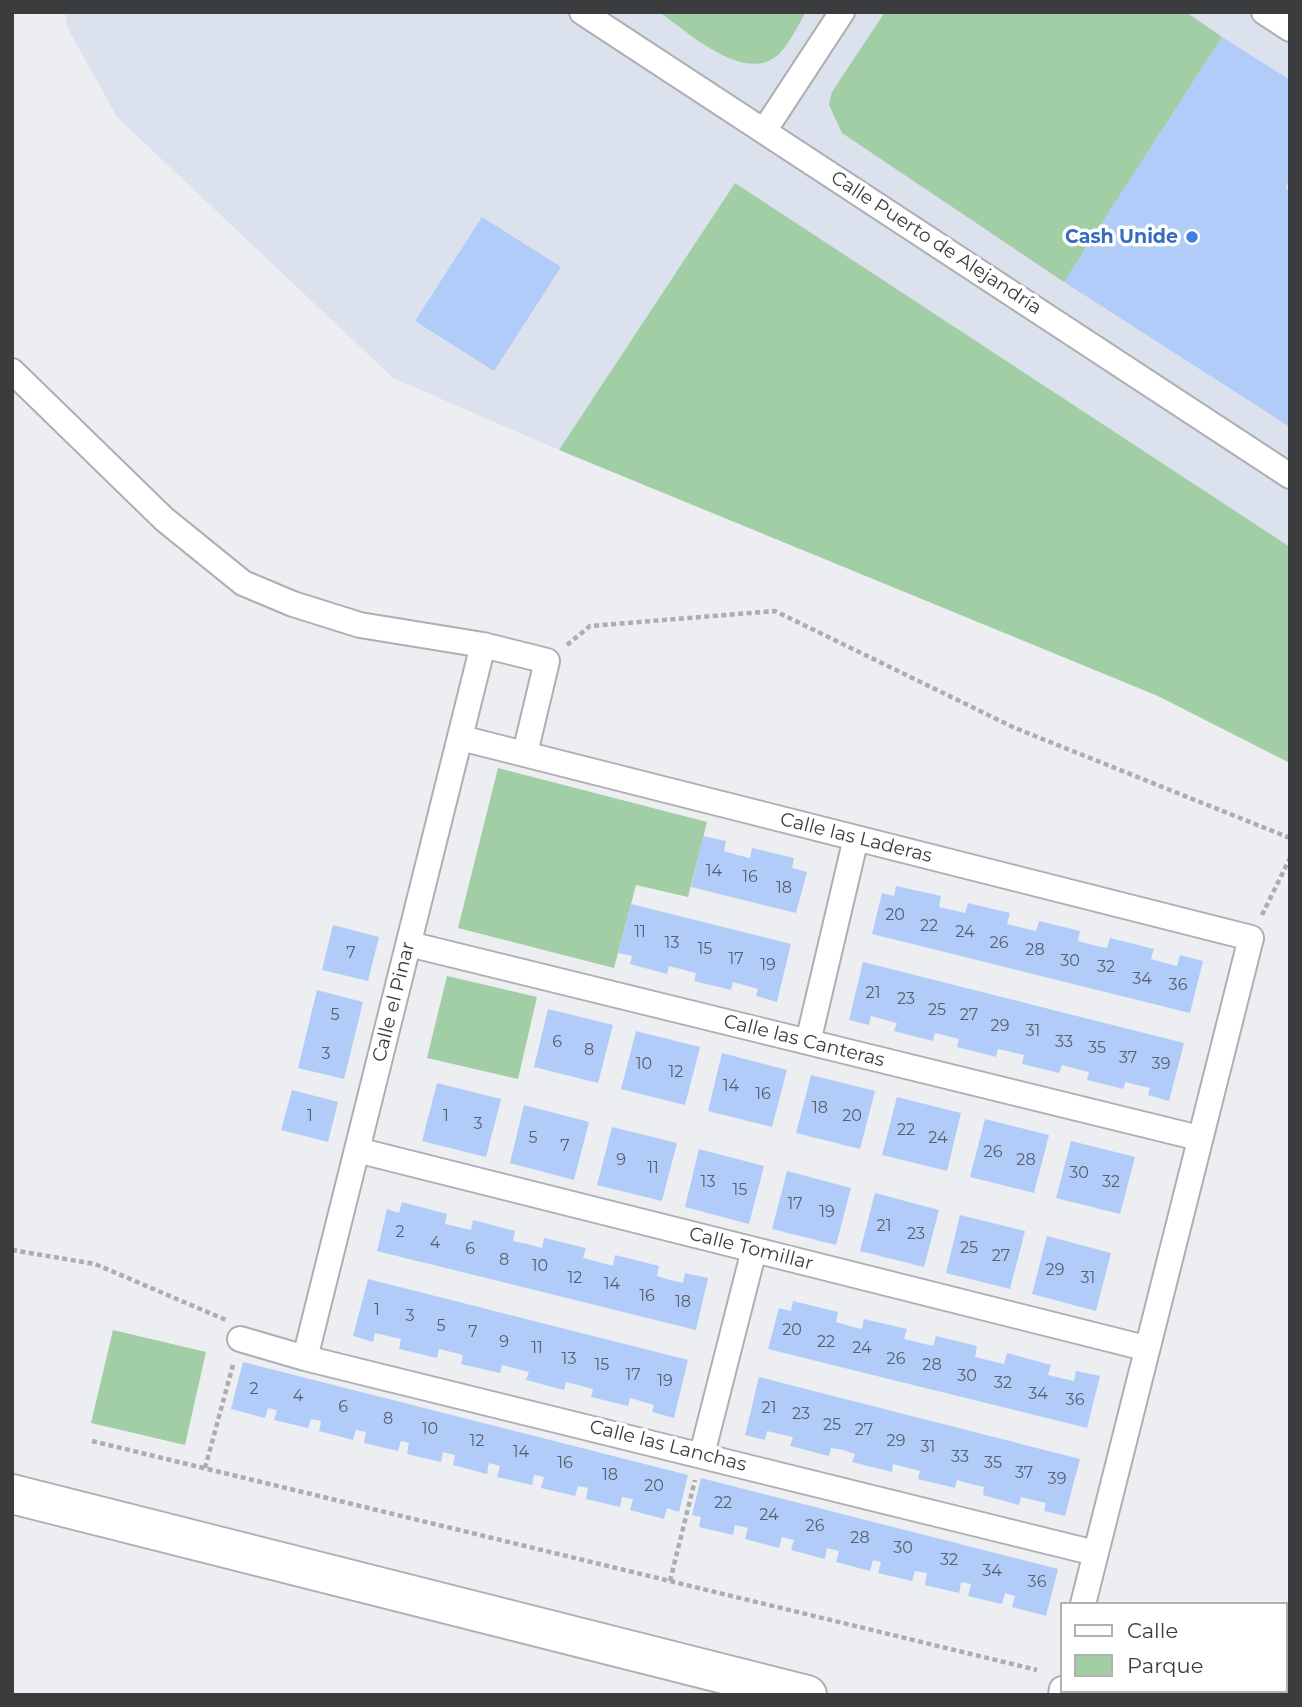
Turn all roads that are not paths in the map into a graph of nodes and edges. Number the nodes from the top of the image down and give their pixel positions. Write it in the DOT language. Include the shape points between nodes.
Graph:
graph roads {
  1 [pos="582,12"];
  2 [pos="842,12"];
  3 [pos="1264,12"];
  4 [pos="1290,29"];
  5 [pos="764,131"];
  6 [pos="12,371"];
  7 [pos="1290,476"];
  8 [pos="484,645"];
  9 [pos="461,738"];
  10 [pos="525,753"];
  11 [pos="856,838"];
  12 [pos="409,944"];
  13 [pos="808,1042"];
  14 [pos="1199,1138"];
  15 [pos="357,1150"];
  16 [pos="754,1250"];
  17 [pos="240,1339"];
  18 [pos="1145,1348"];
  19 [pos="305,1358"];
  20 [pos="699,1464"];
  21 [pos="12,1494"];
  22 [pos="1096,1553"];
  23 [pos="1084,1602"];
  24 [pos="807,1695"];
  1 -- 5 [label="street, Calle Puerto de Alejandría"];
  2 -- 5 [label="street"];
  3 -- 4 [label="street"];
  5 -- 7 [label="street, Calle Puerto de Alejandría"];
  6 -- 8 [label="street" via="164,519 243,583 360,625"];
  8 -- 9 [label="street, Calle el Pinar"];
  8 -- 10 [label="street" via="547,661"];
  9 -- 10 [label="street, Calle las Laderas"];
  9 -- 12 [label="street, Calle el Pinar"];
  10 -- 11 [label="street, Calle las Laderas"];
  11 -- 13 [label="street"];
  11 -- 14 [label="street, Calle las Laderas" via="1251,937"];
  12 -- 13 [label="street, Calle las Canteras"];
  12 -- 15 [label="street, Calle el Pinar"];
  13 -- 14 [label="street, Calle las Canteras"];
  14 -- 18 [label="street"];
  15 -- 16 [label="street, Calle Tomillar"];
  15 -- 19 [label="street, Calle el Pinar"];
  16 -- 18 [label="street, Calle Tomillar"];
  16 -- 20 [label="street"];
  17 -- 19 [label="street, Calle las Lanchas"];
  18 -- 22 [label="street"];
  19 -- 20 [label="street, Calle las Lanchas"];
  20 -- 22 [label="street, Calle las Lanchas"];
  21 -- 24 [label="main road"];
  22 -- 23 [label="street"];
}
